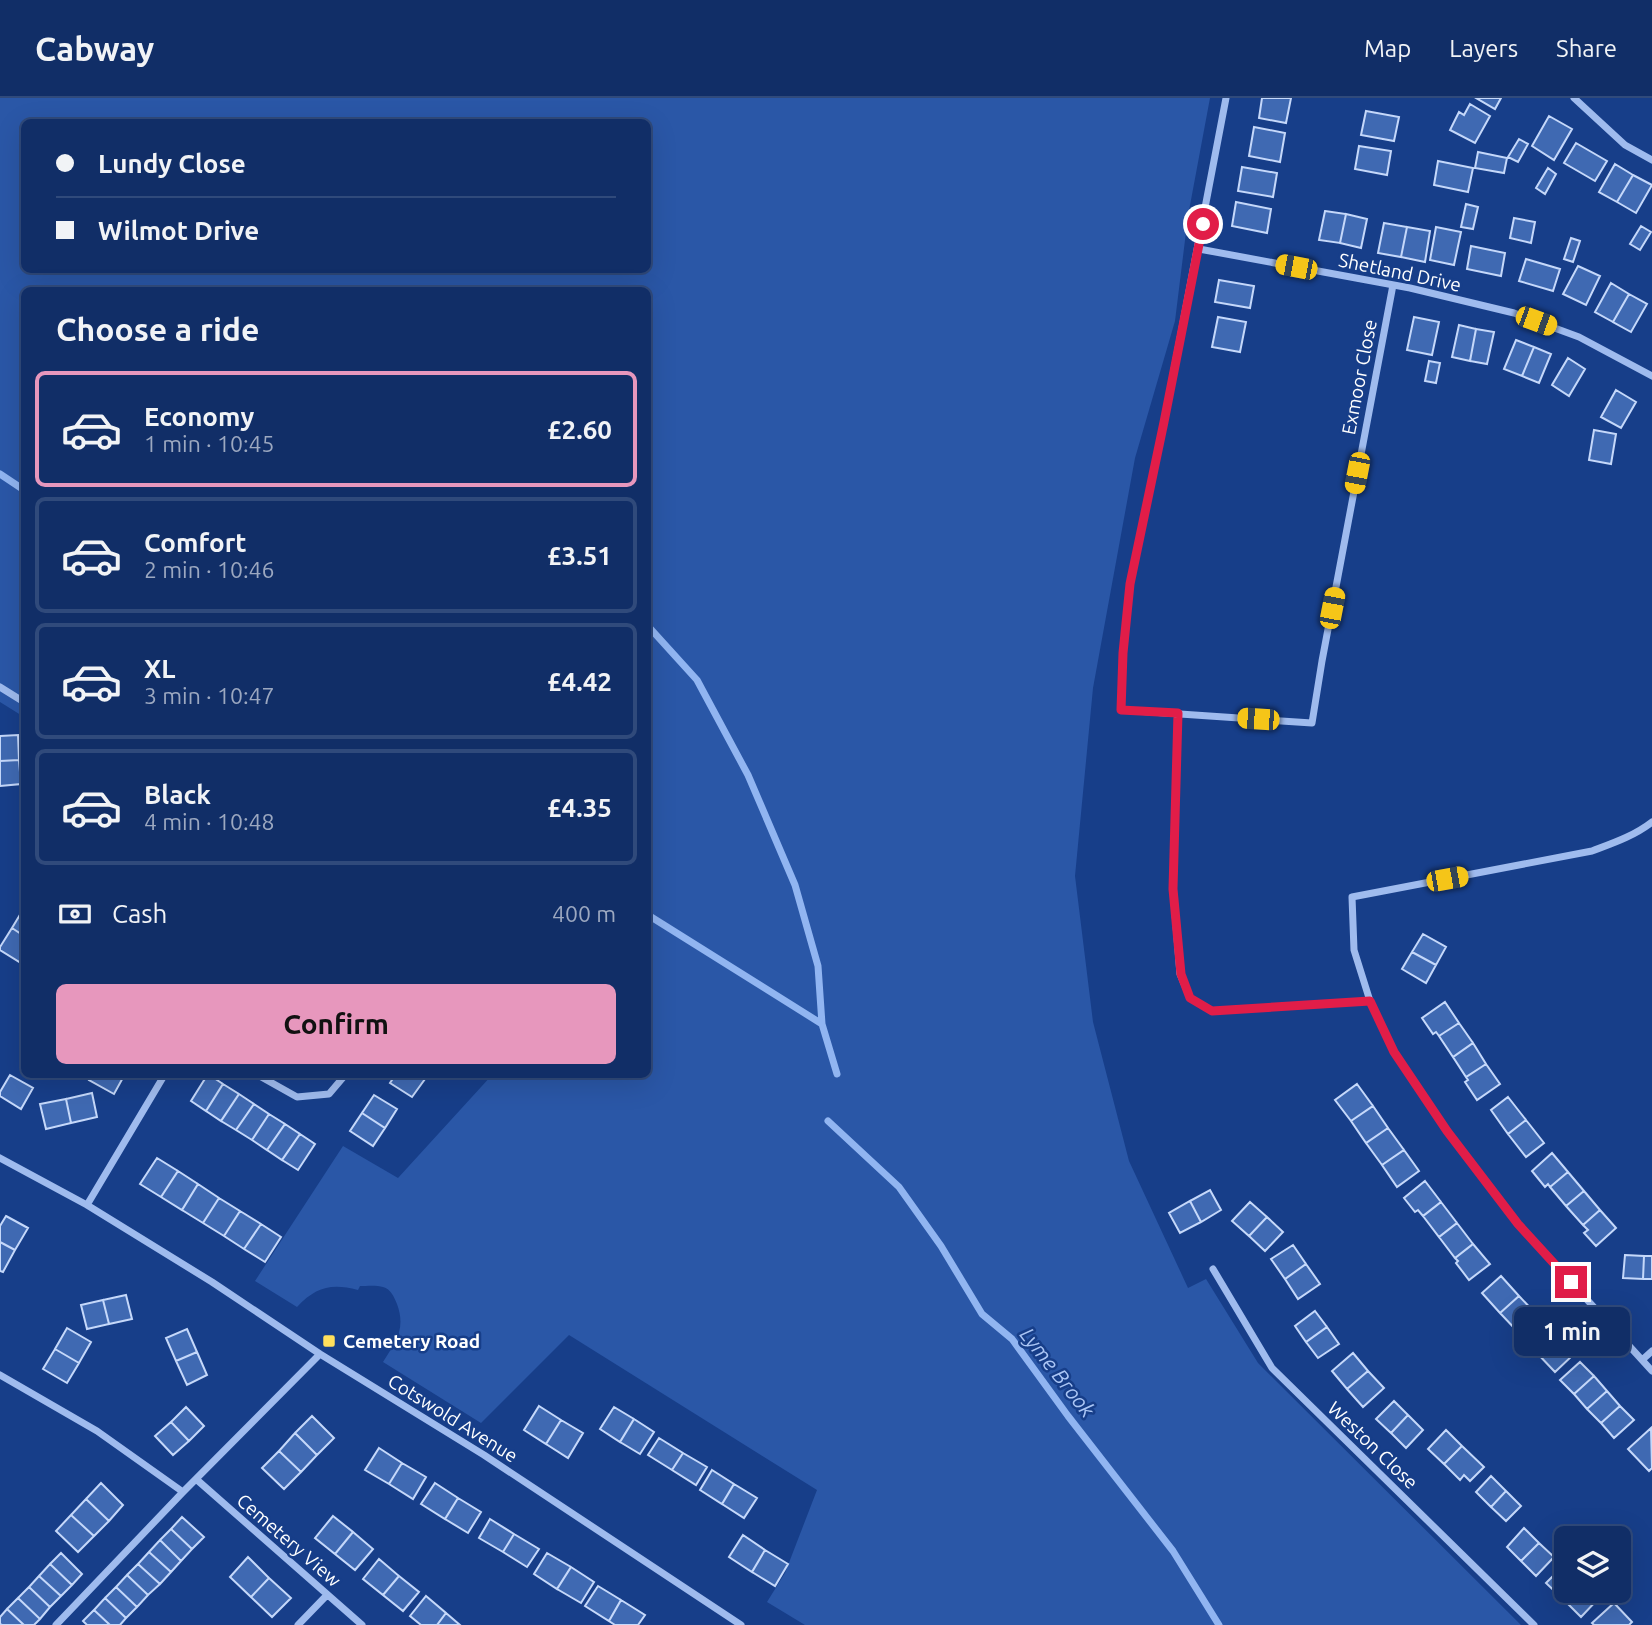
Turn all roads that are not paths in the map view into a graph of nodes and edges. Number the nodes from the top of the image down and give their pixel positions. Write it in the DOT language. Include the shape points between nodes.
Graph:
graph roads {
  1 [pos="1226,98"];
  2 [pos="1574,98"];
  3 [pos="1652,160"];
  4 [pos="1199,249"];
  5 [pos="1393,285"];
  6 [pos="1652,376"];
  7 [pos="0,687"];
  8 [pos="21,700"];
  9 [pos="1178,713"];
  10 [pos="1652,822"];
  11 [pos="1370,1001"];
  12 [pos="163,1078"];
  13 [pos="264,1078"];
  14 [pos="343,1078"];
  15 [pos="0,1158"];
  16 [pos="87,1205"];
  17 [pos="1213,1269"];
  18 [pos="1652,1351"];
  19 [pos="320,1354"];
  20 [pos="1643,1360"];
  21 [pos="1652,1371"];
  22 [pos="0,1375"];
  23 [pos="196,1479"];
  24 [pos="183,1493"];
  25 [pos="327,1595"];
  26 [pos="56,1625"];
  27 [pos="298,1625"];
  28 [pos="362,1625"];
  29 [pos="741,1625"];
  30 [pos="1534,1625"];
  1 -- 4 [label="street"];
  2 -- 3 [label="street" via="1625,145"];
  4 -- 5 [label="street, Shetland Drive"];
  4 -- 9 [label="street" via="1130,584 1123,653 1121,710"];
  5 -- 6 [label="street, Shetland Drive" via="1514,313 1579,337"];
  5 -- 9 [label="street, Exmoor Close" via="1312,723"];
  7 -- 8 [label="street"];
  9 -- 11 [label="street" via="1173,889 1181,974 1190,998 1212,1011"];
  10 -- 11 [label="street" via="1619,842 1592,851 1352,897 1354,950"];
  11 -- 20 [label="street" via="1394,1052 1478,1172 1518,1224"];
  12 -- 16 [label="street"];
  13 -- 14 [label="street" via="297,1097 329,1094"];
  15 -- 16 [label="street, Cotswold Avenue"];
  16 -- 19 [label="street, Cotswold Avenue"];
  17 -- 30 [label="street, Weston Close" via="1272,1368"];
  18 -- 20 [label="street"];
  19 -- 23 [label="street"];
  19 -- 29 [label="street, Cotswold Avenue" via="484,1455"];
  20 -- 21 [label="street"];
  22 -- 24 [label="street" via="97,1431"];
  23 -- 24 [label="street"];
  23 -- 25 [label="street, Cemetery View"];
  24 -- 26 [label="street"];
  25 -- 27 [label="street"];
  25 -- 28 [label="street, Cemetery View"];
}
